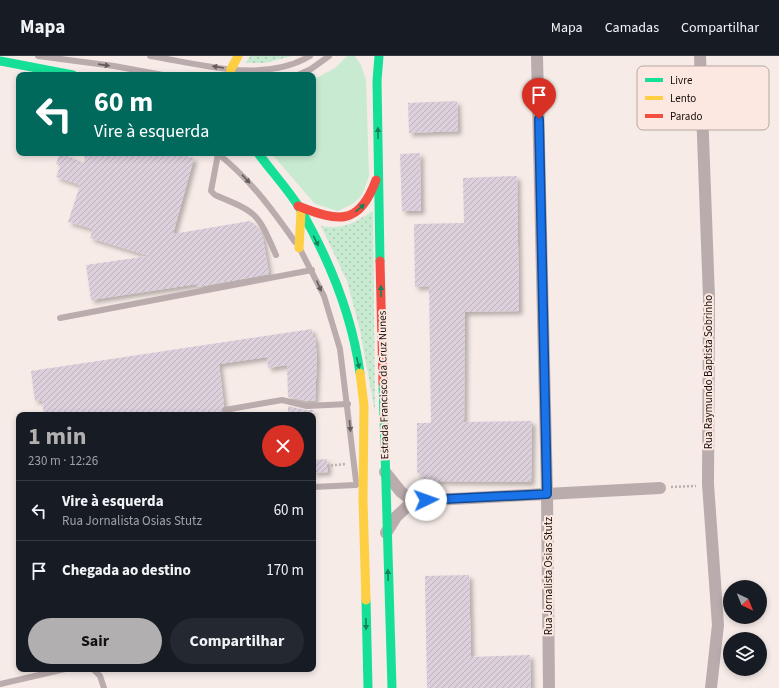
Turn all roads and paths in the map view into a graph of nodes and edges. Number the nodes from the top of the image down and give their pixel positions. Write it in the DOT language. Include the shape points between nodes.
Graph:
graph roads {
  1 [pos="38,56"];
  2 [pos="150,56"];
  3 [pos="238,56"];
  4 [pos="310,56"];
  5 [pos="329,56"];
  6 [pos="369,56"];
  7 [pos="379,56"];
  8 [pos="537,56"];
  9 [pos="700,56"];
  10 [pos="0,64"];
  11 [pos="700,66"];
  12 [pos="134,70"];
  13 [pos="52,72"];
  14 [pos="140,72"];
  15 [pos="146,72"];
  16 [pos="231,72"];
  17 [pos="304,72"];
  18 [pos="377,81"];
  19 [pos="703,130"];
  20 [pos="217,156"];
  21 [pos="221,156"];
  22 [pos="260,156"];
  23 [pos="379,172"];
  24 [pos="300,209"];
  25 [pos="299,248"];
  26 [pos="276,255"];
  27 [pos="312,270"];
  28 [pos="60,318"];
  29 [pos="348,404"];
  30 [pos="225,410"];
  31 [pos="354,463"];
  32 [pos="328,466"];
  33 [pos="385,472"];
  34 [pos="708,484"];
  35 [pos="356,485"];
  36 [pos="316,487"];
  37 [pos="660,488"];
  38 [pos="547,494"];
  39 [pos="363,501"];
  40 [pos="413,501"];
  41 [pos="386,533"];
  42 [pos="52,672"];
  43 [pos="96,672"];
  44 [pos="0,684"];
  45 [pos="104,688"];
  46 [pos="368,688"];
  47 [pos="392,688"];
  48 [pos="549,688"];
  49 [pos="711,688"];
  1 -- 12 [label="lane, one-way"];
  16 -- 2 [label="lane, one-way"];
  3 -- 16 [label="main road"];
  4 -- 16 [label="lane" via="288,66 266,71"];
  5 -- 17 [label="lane"];
  6 -- 18 [label="main road"];
  7 -- 18 [label="main road"];
  8 -- 38 [label="street, Rua Jornalista Osias Stutz"];
  9 -- 11 [label="street, Rua Raymundo Baptista Sobrinho"];
  10 -- 13 [label="main road"];
  12 -- 14 [label="lane"];
  12 -- 15 [label="lane"];
  23 -- 18 [label="main road, Estrada Francisco da Cruz Nunes, one-way"];
  19 -- 34 [label="street, Rua Raymundo Baptista Sobrinho" via="709,298"];
  20 -- 26 [label="lane" via="211,192 254,214 262,222"];
  21 -- 25 [label="lane, one-way" via="269,204"];
  22 -- 24 [label="main road, Estrada Francisco da Cruz Nunes"];
  24 -- 23 [label="main road, one-way" via="337,219 347,217 359,210 368,200"];
  33 -- 23 [label="main road, Estrada Francisco da Cruz Nunes, one-way"];
  24 -- 25 [label="main road"];
  24 -- 39 [label="main road, Estrada Francisco da Cruz Nunes, one-way" via="338,290 351,330 360,371 364,406"];
  25 -- 27 [label="lane"];
  27 -- 28 [label="lane"];
  27 -- 29 [label="lane, one-way" via="324,296 340,349"];
  29 -- 30 [label="lane" via="307,406 282,400"];
  29 -- 31 [label="lane, one-way"];
  31 -- 32 [label="path"];
  31 -- 35 [label="lane"];
  33 -- 40 [label="street" via="400,492"];
  33 -- 41 [label="main road, Estrada Francisco da Cruz Nunes"];
  34 -- 37 [label="path"];
  34 -- 49 [label="street, Rua Raymundo Baptista Sobrinho" via="718,625"];
  35 -- 36 [label="lane"];
  35 -- 39 [label="lane"];
  37 -- 38 [label="street"];
  38 -- 40 [label="street"];
  38 -- 48 [label="street, Rua Jornalista Osias Stutz"];
  39 -- 46 [label="main road, Estrada Francisco da Cruz Nunes, one-way"];
  40 -- 41 [label="street" via="396,517"];
  47 -- 41 [label="main road, Estrada Francisco da Cruz Nunes, one-way"];
  42 -- 44 [label="lane"];
  43 -- 45 [label="lane"];
}
